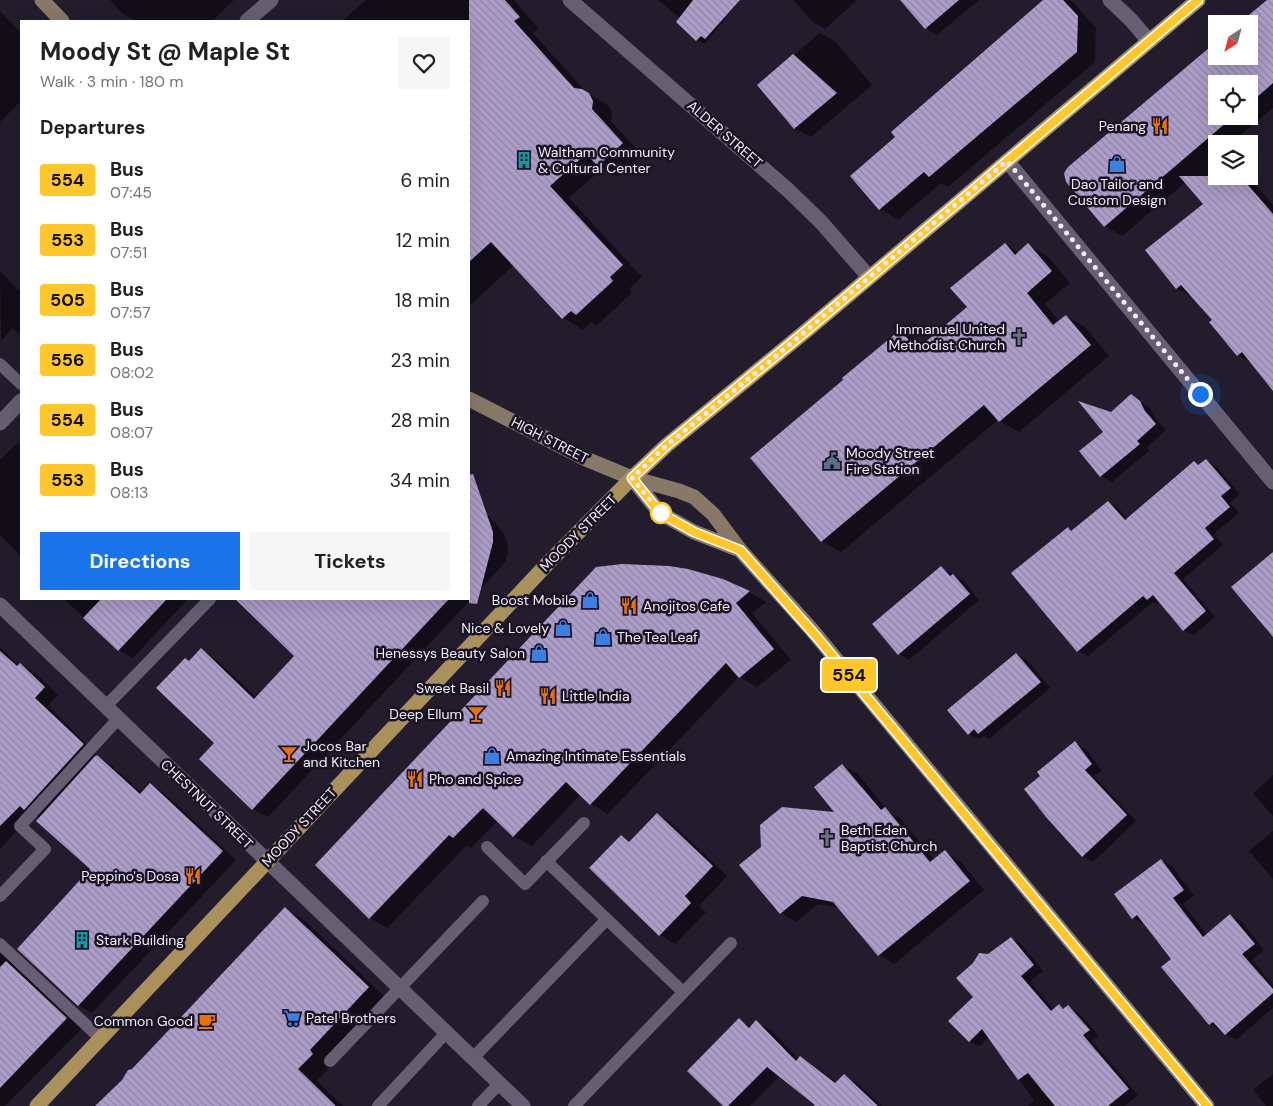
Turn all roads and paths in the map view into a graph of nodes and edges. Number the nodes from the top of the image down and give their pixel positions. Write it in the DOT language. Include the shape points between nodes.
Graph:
graph roads {
  1 [pos="42,0"];
  2 [pos="271,0"];
  3 [pos="570,0"];
  4 [pos="1110,0"];
  5 [pos="1198,0"];
  6 [pos="61,20"];
  7 [pos="247,20"];
  8 [pos="1149,41"];
  9 [pos="1007,161"];
  10 [pos="869,277"];
  11 [pos="0,364"];
  12 [pos="20,383"];
  13 [pos="470,399"];
  14 [pos="20,402"];
  15 [pos="0,424"];
  16 [pos="632,478"];
  17 [pos="1273,482"];
  18 [pos="740,550"];
  19 [pos="209,600"];
  20 [pos="0,605"];
  21 [pos="106,706"];
  22 [pos="118,719"];
  23 [pos="584,823"];
  24 [pos="487,847"];
  25 [pos="268,861"];
  26 [pos="546,861"];
  27 [pos="0,896"];
  28 [pos="483,901"];
  29 [pos="606,919"];
  30 [pos="731,943"];
  31 [pos="0,944"];
  32 [pos="400,988"];
  33 [pos="684,992"];
  34 [pos="446,1033"];
  35 [pos="101,1038"];
  36 [pos="473,1058"];
  37 [pos="330,1061"];
  38 [pos="499,1084"];
  39 [pos="37,1106"];
  40 [pos="378,1106"];
  41 [pos="478,1106"];
  42 [pos="523,1106"];
  43 [pos="574,1106"];
  44 [pos="1207,1106"];
  1 -- 6 [label="street"];
  2 -- 7 [label="street"];
  3 -- 10 [label="street, ALDER STREET" via="788,190"];
  4 -- 8 [label="street"];
  5 -- 8 [label="main road, MOODY STREET"];
  8 -- 9 [label="main road, MOODY STREET"];
  9 -- 10 [label="main road, MOODY STREET"];
  9 -- 17 [label="street"];
  10 -- 16 [label="main road, MOODY STREET" via="667,445"];
  11 -- 12 [label="lane"];
  13 -- 16 [label="street, HIGH STREET" via="586,459"];
  14 -- 15 [label="street"];
  16 -- 18 [label="street" via="660,513 694,532"];
  16 -- 18 [label="street, HIGH STREET" via="694,497 713,514"];
  16 -- 25 [label="main road, MOODY STREET"];
  18 -- 44 [label="street, HIGH STREET" via="816,636"];
  19 -- 21 [label="lane"];
  20 -- 21 [label="street, CHESTNUT STREET"];
  21 -- 22 [label="street, CHESTNUT STREET"];
  22 -- 25 [label="street, CHESTNUT STREET"];
  22 -- 27 [label="lane" via="20,826 45,849"];
  23 -- 26 [label="lane"];
  24 -- 26 [label="lane" via="524,884"];
  25 -- 32 [label="street, CHESTNUT STREET"];
  25 -- 35 [label="main road, MOODY STREET"];
  26 -- 29 [label="lane"];
  28 -- 32 [label="lane"];
  29 -- 33 [label="lane"];
  29 -- 36 [label="lane"];
  30 -- 33 [label="lane"];
  31 -- 35 [label="lane"];
  32 -- 34 [label="street, CHESTNUT STREET"];
  32 -- 37 [label="lane"];
  33 -- 43 [label="lane"];
  34 -- 36 [label="street, CHESTNUT STREET"];
  34 -- 40 [label="lane"];
  35 -- 39 [label="main road, MOODY STREET"];
  36 -- 38 [label="street, CHESTNUT STREET"];
  38 -- 41 [label="lane"];
  38 -- 42 [label="street, CHESTNUT STREET"];
}
